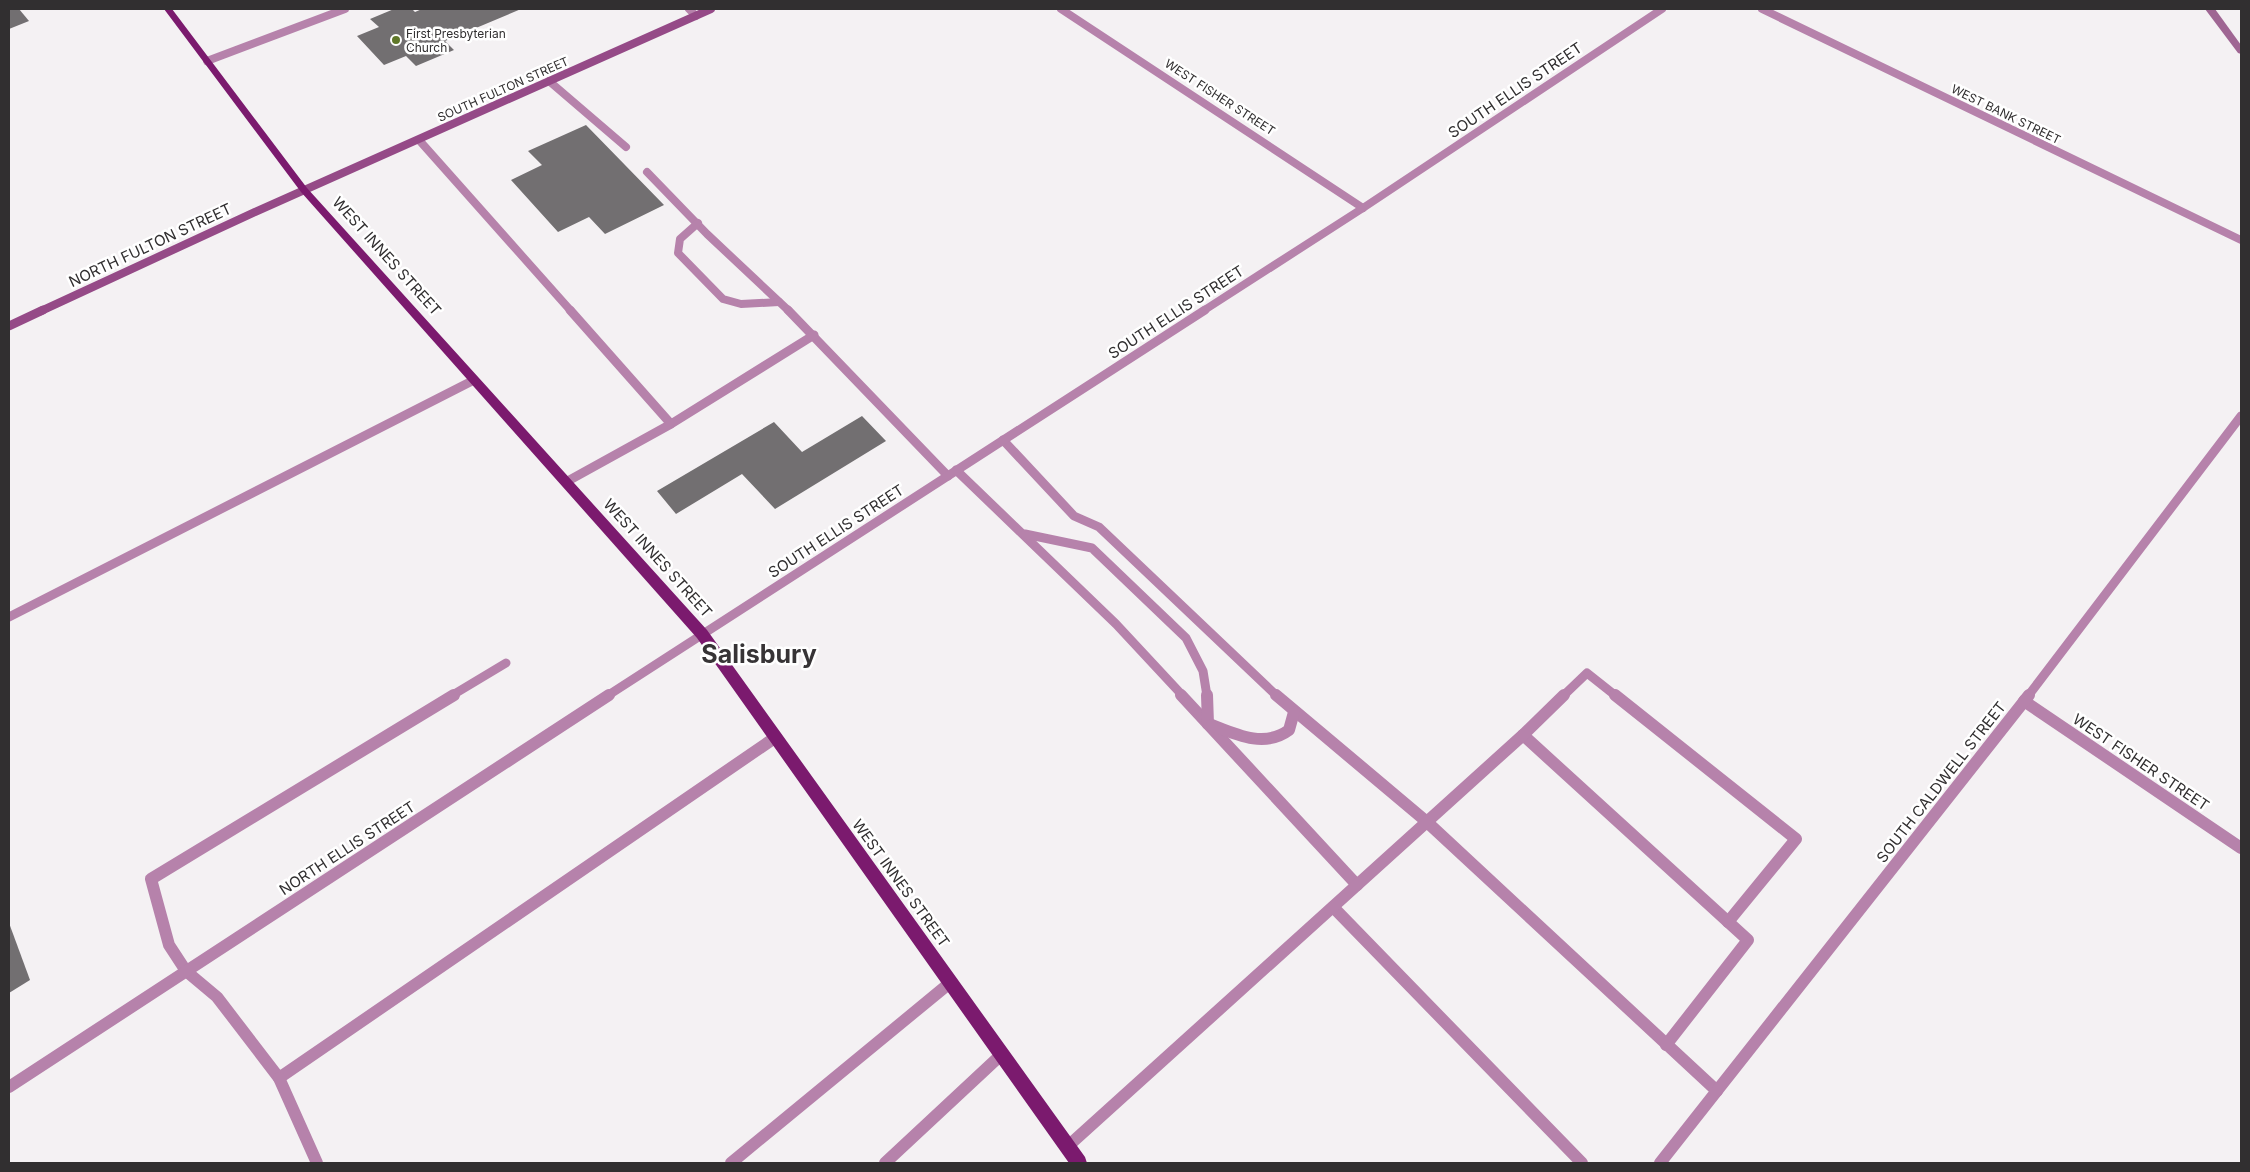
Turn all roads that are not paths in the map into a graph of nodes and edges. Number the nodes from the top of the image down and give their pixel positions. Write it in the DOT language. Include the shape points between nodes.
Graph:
graph roads {
  1 [pos="168,9"];
  2 [pos="322,9"];
  3 [pos="344,9"];
  4 [pos="689,9"];
  5 [pos="712,9"];
  6 [pos="1061,9"];
  7 [pos="1662,9"];
  8 [pos="1762,9"];
  9 [pos="696,16"];
  10 [pos="312,21"];
  11 [pos="207,61"];
  12 [pos="549,81"];
  13 [pos="419,140"];
  14 [pos="626,147"];
  15 [pos="647,172"];
  16 [pos="304,190"];
  17 [pos="1363,208"];
  18 [pos="698,223"];
  19 [pos="2241,240"];
  20 [pos="779,302"];
  21 [pos="9,326"];
  22 [pos="814,335"];
  23 [pos="474,380"];
  24 [pos="2241,416"];
  25 [pos="671,424"];
  26 [pos="1003,440"];
  27 [pos="952,473"];
  28 [pos="566,482"];
  29 [pos="1024,534"];
  30 [pos="9,617"];
  31 [pos="702,634"];
  32 [pos="506,663"];
  33 [pos="2024,701"];
  34 [pos="1294,712"];
  35 [pos="1208,724"];
  36 [pos="1523,735"];
  37 [pos="776,737"];
  38 [pos="1427,822"];
  39 [pos="2241,848"];
  40 [pos="1357,885"];
  41 [pos="1333,907"];
  42 [pos="1728,922"];
  43 [pos="186,971"];
  44 [pos="950,982"];
  45 [pos="1666,1045"];
  46 [pos="1002,1054"];
  47 [pos="279,1078"];
  48 [pos="9,1087"];
  49 [pos="1716,1092"];
  50 [pos="1067,1147"];
  51 [pos="317,1163"];
  52 [pos="731,1163"];
  53 [pos="885,1163"];
  54 [pos="1079,1163"];
  55 [pos="1582,1163"];
  56 [pos="1660,1163"];
  1 -- 11 [label="main road, WEST INNES STREET"];
  2 -- 10 [label="street"];
  3 -- 10 [label="street"];
  4 -- 9 [label="street"];
  5 -- 9 [label="street, SOUTH FULTON STREET"];
  6 -- 17 [label="street, WEST FISHER STREET"];
  7 -- 17 [label="street, SOUTH ELLIS STREET"];
  8 -- 19 [label="street, WEST BANK STREET"];
  9 -- 12 [label="street, SOUTH FULTON STREET"];
  10 -- 11 [label="street"];
  11 -- 16 [label="main road, WEST INNES STREET"];
  12 -- 13 [label="street, SOUTH FULTON STREET"];
  12 -- 14 [label="street"];
  13 -- 16 [label="street, SOUTH FULTON STREET"];
  13 -- 25 [label="street"];
  15 -- 18 [label="street"];
  16 -- 21 [label="street, NORTH FULTON STREET"];
  16 -- 23 [label="main road, WEST INNES STREET"];
  17 -- 26 [label="street, SOUTH ELLIS STREET"];
  18 -- 20 [label="street"];
  18 -- 20 [label="street" via="680,239 678,253 723,299 741,304"];
  20 -- 22 [label="street"];
  22 -- 25 [label="street"];
  22 -- 27 [label="street"];
  23 -- 28 [label="main road, WEST INNES STREET"];
  23 -- 30 [label="street"];
  24 -- 33 [label="street, SOUTH CALDWELL STREET"];
  25 -- 28 [label="street"];
  26 -- 27 [label="street, SOUTH ELLIS STREET"];
  26 -- 34 [label="street" via="1074,516 1099,527"];
  27 -- 29 [label="street"];
  27 -- 31 [label="street, SOUTH ELLIS STREET"];
  28 -- 31 [label="main road, WEST INNES STREET"];
  29 -- 35 [label="street" via="1116,624"];
  29 -- 35 [label="street" via="1092,548 1186,638 1207,686"];
  31 -- 37 [label="main road, WEST INNES STREET"];
  31 -- 43 [label="street, NORTH ELLIS STREET"];
  32 -- 43 [label="street" via="151,879 169,945"];
  33 -- 39 [label="street, WEST FISHER STREET"];
  33 -- 49 [label="street, SOUTH CALDWELL STREET"];
  34 -- 35 [label="street" via="1289,730 1276,738 1256,738"];
  34 -- 38 [label="street"];
  35 -- 40 [label="street"];
  36 -- 38 [label="street"];
  36 -- 42 [label="street"];
  36 -- 42 [label="street" via="1587,673 1796,839"];
  37 -- 44 [label="main road, WEST INNES STREET"];
  37 -- 47 [label="street"];
  38 -- 40 [label="street"];
  38 -- 45 [label="street"];
  40 -- 41 [label="street"];
  41 -- 50 [label="street"];
  41 -- 55 [label="street"];
  42 -- 45 [label="street" via="1748,940"];
  43 -- 47 [label="street" via="217,997"];
  43 -- 48 [label="street, NORTH ELLIS STREET"];
  44 -- 46 [label="main road, WEST INNES STREET"];
  44 -- 52 [label="street"];
  45 -- 49 [label="street"];
  46 -- 50 [label="main road, WEST INNES STREET"];
  46 -- 53 [label="street"];
  47 -- 51 [label="street"];
  49 -- 56 [label="street, SOUTH CALDWELL STREET"];
  50 -- 54 [label="main road, WEST INNES STREET"];
}
